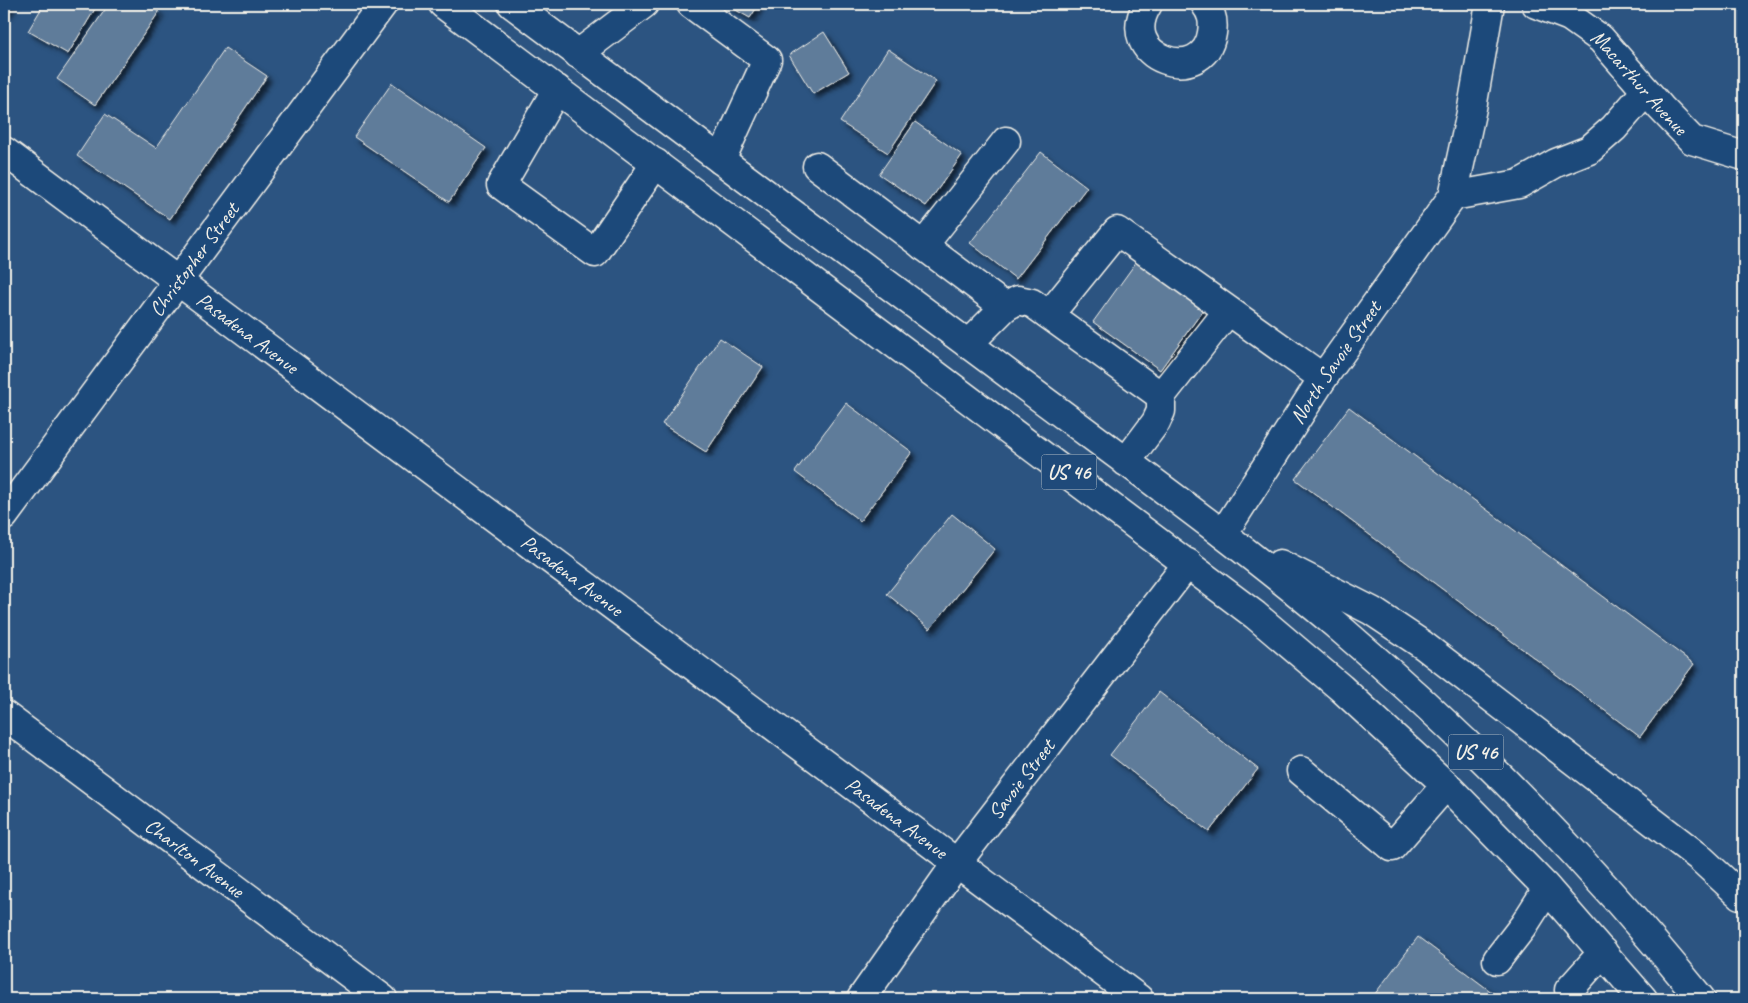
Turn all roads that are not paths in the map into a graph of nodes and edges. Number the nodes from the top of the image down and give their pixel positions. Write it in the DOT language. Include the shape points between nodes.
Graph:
graph roads {
  1 [pos="383,4"];
  2 [pos="443,4"];
  3 [pos="512,4"];
  4 [pos="644,4"];
  5 [pos="691,4"];
  6 [pos="1148,4"];
  7 [pos="1205,4"];
  8 [pos="1490,4"];
  9 [pos="1536,4"];
  10 [pos="578,54"];
  11 [pos="557,89"];
  12 [pos="1646,91"];
  13 [pos="1006,141"];
  14 [pos="4,151"];
  15 [pos="1744,156"];
  16 [pos="721,160"];
  17 [pos="656,163"];
  18 [pos="817,166"];
  19 [pos="1453,196"];
  20 [pos="923,246"];
  21 [pos="177,279"];
  22 [pos="1005,307"];
  23 [pos="1228,311"];
  24 [pos="1049,315"];
  25 [pos="968,344"];
  26 [pos="1323,378"];
  27 [pos="1161,396"];
  28 [pos="1126,462"];
  29 [pos="4,516"];
  30 [pos="1223,534"];
  31 [pos="1188,563"];
  32 [pos="4,715"];
  33 [pos="1301,771"];
  34 [pos="1446,785"];
  35 [pos="956,864"];
  36 [pos="1547,888"];
  37 [pos="1742,897"];
  38 [pos="1603,952"];
  39 [pos="1497,960"];
  40 [pos="1569,990"];
  41 [pos="383,999"];
  42 [pos="861,999"];
  43 [pos="1139,999"];
  44 [pos="1643,999"];
  45 [pos="1701,999"];
  1 -- 21 [label="main road, Christopher Street"];
  2 -- 11 [label="main road, US 46"];
  3 -- 10 [label="main road, US 46"];
  4 -- 10 [label="main road"];
  5 -- 16 [label="main road" via="767,60"];
  6 -- 7 [label="main road" via="1140,31 1145,44 1156,57 1182,63 1199,55 1211,40 1214,24"];
  8 -- 19 [label="main road, North Savoie Street"];
  9 -- 12 [label="main road, Macarthur Avenue" via="1570,17 1601,38"];
  10 -- 16 [label="main road, US 46"];
  11 -- 17 [label="main road, US 46"];
  11 -- 17 [label="main road" via="502,185 595,253"];
  12 -- 15 [label="main road, Macarthur Avenue" via="1692,140"];
  12 -- 19 [label="main road" via="1614,128 1589,150 1556,163 1519,184"];
  13 -- 20 [label="main road"];
  14 -- 21 [label="main road, Pasadena Avenue"];
  16 -- 25 [label="main road, US 46"];
  17 -- 31 [label="main road, US 46"];
  18 -- 20 [label="main road"];
  19 -- 26 [label="main road, North Savoie Street"];
  20 -- 22 [label="main road"];
  21 -- 29 [label="main road, Christopher Street"];
  21 -- 35 [label="main road, Pasadena Avenue"];
  22 -- 24 [label="main road" via="1018,300 1032,303"];
  22 -- 25 [label="main road"];
  23 -- 24 [label="main road" via="1117,231"];
  23 -- 26 [label="main road"];
  23 -- 27 [label="main road"];
  24 -- 27 [label="main road"];
  25 -- 28 [label="main road, US 46"];
  26 -- 30 [label="main road, North Savoie Street"];
  27 -- 28 [label="main road" via="1161,411 1156,422"];
  28 -- 30 [label="main road, US 46"];
  30 -- 37 [label="main road" via="1372,611 1423,645 1699,858"];
  30 -- 45 [label="main road, US 46" via="1342,630 1479,754 1601,881"];
  31 -- 34 [label="main road, US 46" via="1313,663"];
  31 -- 35 [label="main road, Savoie Street"];
  32 -- 41 [label="main road, Charlton Avenue"];
  33 -- 34 [label="main road" via="1392,847"];
  34 -- 36 [label="main road, US 46"];
  35 -- 42 [label="main road, Savoie Street"];
  35 -- 43 [label="main road, Pasadena Avenue"];
  36 -- 38 [label="main road, US 46"];
  36 -- 39 [label="main road"];
  38 -- 40 [label="main road"];
  38 -- 44 [label="main road, US 46"];
}
